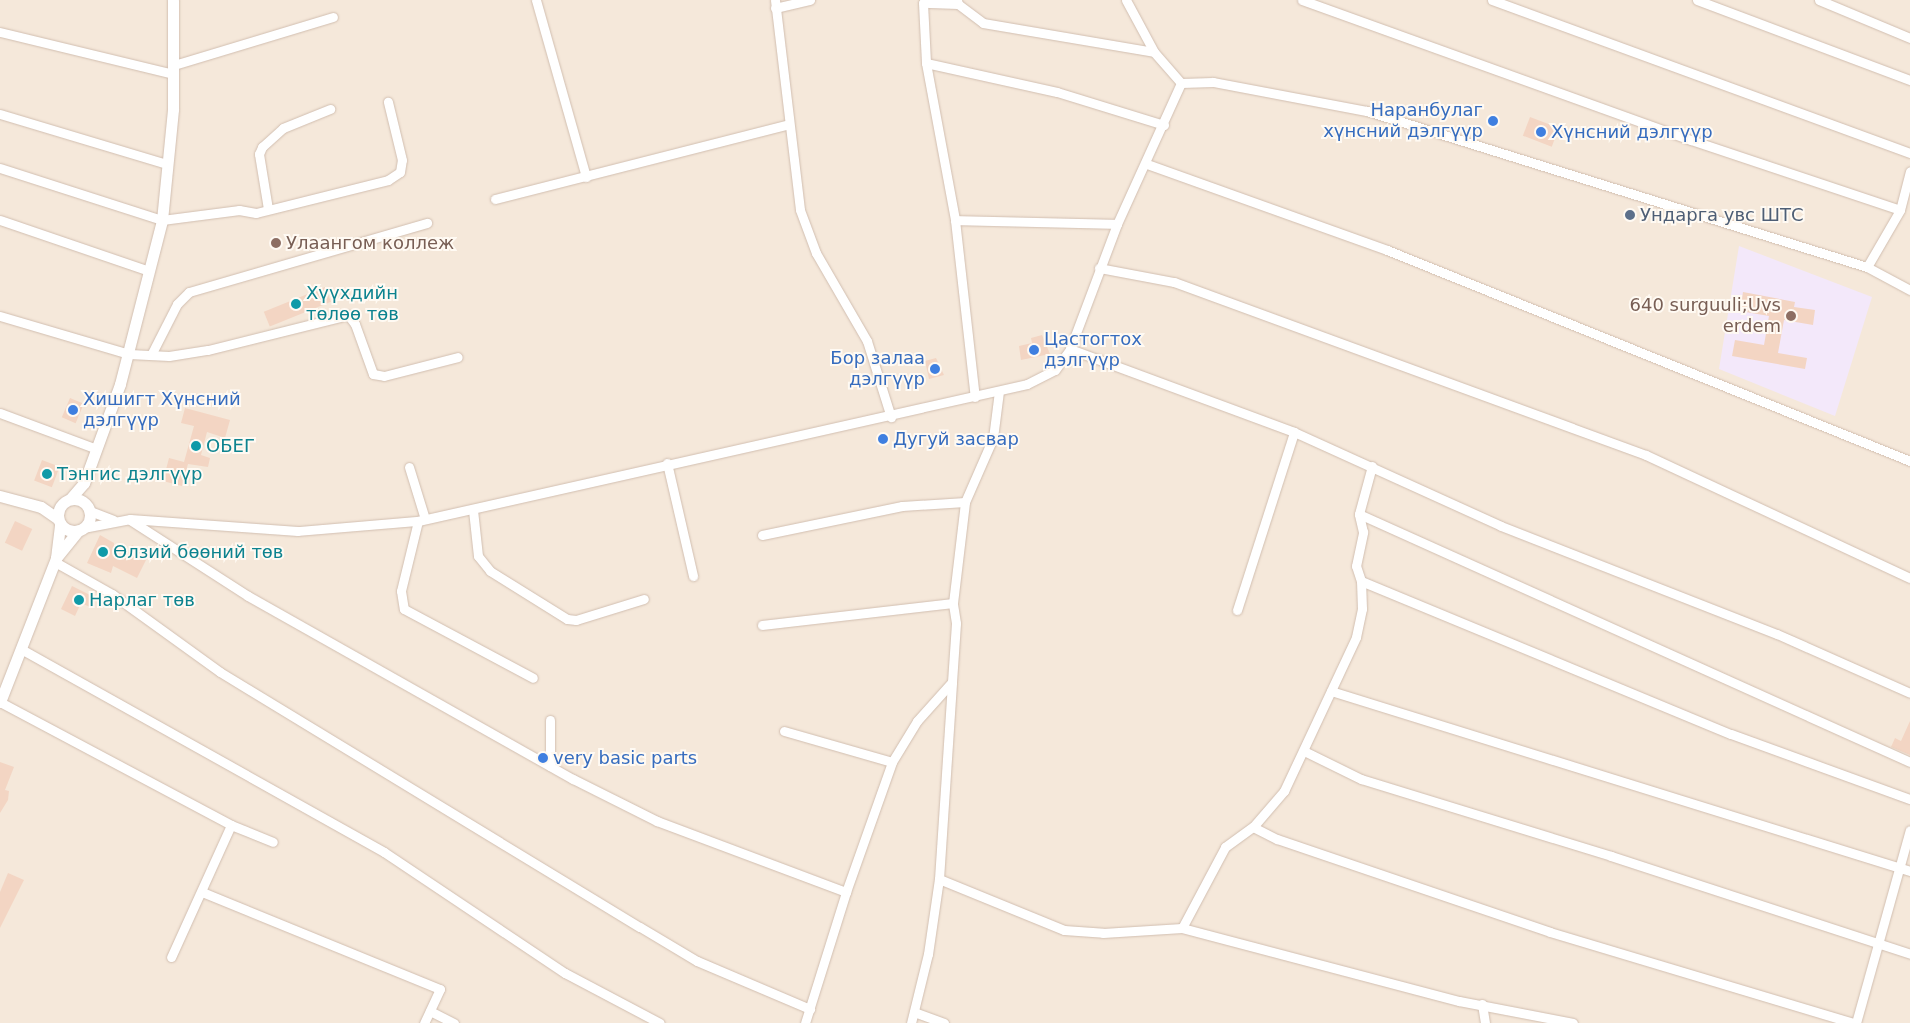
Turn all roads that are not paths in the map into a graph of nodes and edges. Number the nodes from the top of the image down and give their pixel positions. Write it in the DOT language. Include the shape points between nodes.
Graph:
graph roads {
  1 [pos="173,0"];
  2 [pos="536,0"];
  3 [pos="810,0"];
  4 [pos="1126,0"];
  5 [pos="1302,0"];
  6 [pos="1492,0"];
  7 [pos="1697,0"];
  8 [pos="1819,0"];
  9 [pos="958,2"];
  10 [pos="775,4"];
  11 [pos="333,17"];
  12 [pos="0,32"];
  13 [pos="1910,38"];
  14 [pos="1154,52"];
  15 [pos="926,63"];
  16 [pos="174,70"];
  17 [pos="1910,80"];
  18 [pos="1182,83"];
  19 [pos="388,102"];
  20 [pos="330,109"];
  21 [pos="0,114"];
  22 [pos="789,124"];
  23 [pos="1164,125"];
  24 [pos="1910,153"];
  25 [pos="168,164"];
  26 [pos="1147,164"];
  27 [pos="0,168"];
  28 [pos="1910,171"];
  29 [pos="586,177"];
  30 [pos="495,199"];
  31 [pos="268,209"];
  32 [pos="1900,210"];
  33 [pos="0,220"];
  34 [pos="162,220"];
  35 [pos="955,220"];
  36 [pos="427,223"];
  37 [pos="1116,224"];
  38 [pos="1867,267"];
  39 [pos="1099,268"];
  40 [pos="149,271"];
  41 [pos="1910,290"];
  42 [pos="0,316"];
  43 [pos="1070,349"];
  44 [pos="129,354"];
  45 [pos="151,355"];
  46 [pos="458,357"];
  47 [pos="1000,391"];
  48 [pos="975,397"];
  49 [pos="0,413"];
  50 [pos="891,417"];
  51 [pos="1294,432"];
  52 [pos="97,449"];
  53 [pos="1910,461"];
  54 [pos="667,463"];
  55 [pos="1372,466"];
  56 [pos="410,467"];
  57 [pos="84,483"];
  58 [pos="0,496"];
  59 [pos="66,501"];
  60 [pos="965,502"];
  61 [pos="41,507"];
  62 [pos="89,508"];
  63 [pos="472,510"];
  64 [pos="1359,514"];
  65 [pos="130,519"];
  66 [pos="113,520"];
  67 [pos="421,520"];
  68 [pos="59,521"];
  69 [pos="81,530"];
  70 [pos="762,535"];
  71 [pos="56,560"];
  72 [pos="693,576"];
  73 [pos="1910,578"];
  74 [pos="1362,582"];
  75 [pos="644,599"];
  76 [pos="953,603"];
  77 [pos="1237,610"];
  78 [pos="762,625"];
  79 [pos="21,649"];
  80 [pos="534,678"];
  81 [pos="952,682"];
  82 [pos="1331,691"];
  83 [pos="1910,693"];
  84 [pos="0,702"];
  85 [pos="550,720"];
  86 [pos="784,731"];
  87 [pos="1304,751"];
  88 [pos="892,762"];
  89 [pos="1910,762"];
  90 [pos="550,766"];
  91 [pos="1910,799"];
  92 [pos="231,826"];
  93 [pos="1253,827"];
  94 [pos="1910,830"];
  95 [pos="273,842"];
  96 [pos="1897,867"];
  97 [pos="1910,871"];
  98 [pos="939,879"];
  99 [pos="202,892"];
  100 [pos="846,892"];
  101 [pos="1182,928"];
  102 [pos="1876,943"];
  103 [pos="1910,954"];
  104 [pos="171,957"];
  105 [pos="1482,1004"];
  106 [pos="810,1009"];
  107 [pos="430,1011"];
  108 [pos="914,1012"];
  109 [pos="424,1023"];
  110 [pos="454,1023"];
  111 [pos="660,1023"];
  112 [pos="805,1023"];
  113 [pos="910,1023"];
  114 [pos="944,1023"];
  115 [pos="1485,1023"];
  116 [pos="1573,1023"];
  117 [pos="1854,1023"];
  1 -- 16 [label="street"];
  2 -- 29 [label="street"];
  3 -- 10 [label="street"];
  4 -- 14 [label="street"];
  5 -- 32 [label="street" via="1691,140"];
  6 -- 24 [label="street"];
  7 -- 17 [label="street"];
  8 -- 13 [label="street"];
  9 -- 14 [label="street" via="983,23"];
  9 -- 15 [label="street" via="923,3"];
  10 -- 22 [label="street"];
  11 -- 16 [label="street"];
  12 -- 16 [label="street"];
  14 -- 18 [label="street"];
  15 -- 23 [label="street" via="1038,87"];
  15 -- 35 [label="street"];
  16 -- 25 [label="street"];
  18 -- 23 [label="street"];
  18 -- 38 [label="street" via="1213,82 1366,111"];
  19 -- 31 [label="street" via="402,160 400,172 388,180"];
  20 -- 31 [label="street" via="282,128 262,146 259,154"];
  21 -- 25 [label="street"];
  22 -- 29 [label="street"];
  22 -- 50 [label="street" via="800,210 816,253 867,341"];
  23 -- 26 [label="street"];
  25 -- 34 [label="street"];
  26 -- 37 [label="street"];
  26 -- 53 [label="street" via="1387,250"];
  27 -- 34 [label="street"];
  28 -- 32 [label="street"];
  29 -- 30 [label="street"];
  31 -- 34 [label="street"];
  32 -- 38 [label="street"];
  33 -- 40 [label="street"];
  34 -- 40 [label="street"];
  35 -- 37 [label="street"];
  35 -- 48 [label="street"];
  36 -- 45 [label="street" via="189,292 177,304"];
  37 -- 39 [label="street"];
  38 -- 41 [label="street"];
  39 -- 43 [label="street"];
  39 -- 73 [label="street" via="1174,282 1646,454"];
  40 -- 44 [label="street"];
  42 -- 44 [label="street"];
  43 -- 47 [label="street" via="1055,370"];
  43 -- 51 [label="street"];
  44 -- 45 [label="street"];
  44 -- 52 [label="street"];
  45 -- 46 [label="street" via="208,350 348,315 355,324 373,374 384,376"];
  47 -- 48 [label="street"];
  47 -- 60 [label="street" via="993,438"];
  48 -- 50 [label="street"];
  49 -- 52 [label="street"];
  50 -- 54 [label="street"];
  51 -- 55 [label="street"];
  51 -- 77 [label="street"];
  52 -- 57 [label="street"];
  54 -- 63 [label="street"];
  54 -- 72 [label="street"];
  55 -- 64 [label="street"];
  55 -- 83 [label="street" via="1501,526 1777,634"];
  56 -- 67 [label="street"];
  57 -- 59 [label="street"];
  57 -- 62 [label="street"];
  58 -- 61 [label="street"];
  59 -- 61 [label="street"];
  59 -- 62 [label="street" via="80,499"];
  59 -- 68 [label="street"];
  60 -- 70 [label="street" via="902,506"];
  60 -- 76 [label="street"];
  61 -- 68 [label="street"];
  62 -- 66 [label="street"];
  62 -- 69 [label="street"];
  63 -- 67 [label="street"];
  63 -- 75 [label="street" via="478,556 490,571 567,619 576,620"];
  64 -- 74 [label="street" via="1363,532 1356,566"];
  64 -- 89 [label="street"];
  65 -- 66 [label="street"];
  65 -- 67 [label="street" via="298,530"];
  65 -- 90 [label="street" via="248,596"];
  66 -- 69 [label="street"];
  67 -- 80 [label="street" via="402,591 404,609"];
  68 -- 69 [label="street" via="68,530"];
  68 -- 71 [label="street"];
  69 -- 71 [label="street"];
  71 -- 79 [label="street"];
  71 -- 106 [label="street" via="112,594 220,672 697,961"];
  74 -- 82 [label="street" via="1362,609 1356,637"];
  74 -- 91 [label="street" via="1667,709"];
  76 -- 78 [label="street"];
  76 -- 81 [label="street" via="956,623"];
  79 -- 84 [label="street"];
  79 -- 111 [label="street" via="384,852 565,973"];
  81 -- 88 [label="street" via="917,721"];
  81 -- 98 [label="street"];
  82 -- 87 [label="street"];
  82 -- 96 [label="street"];
  84 -- 92 [label="street"];
  85 -- 90 [label="street"];
  86 -- 88 [label="street"];
  87 -- 93 [label="street" via="1284,791"];
  87 -- 102 [label="street" via="1361,779"];
  88 -- 100 [label="street"];
  90 -- 100 [label="street" via="658,821"];
  92 -- 95 [label="street"];
  92 -- 99 [label="street"];
  93 -- 101 [label="street" via="1225,847"];
  93 -- 117 [label="street" via="1277,839 1550,932"];
  94 -- 96 [label="street"];
  96 -- 97 [label="street"];
  96 -- 102 [label="street"];
  98 -- 101 [label="street" via="1064,930 1103,933"];
  98 -- 108 [label="street" via="928,954"];
  99 -- 104 [label="street"];
  99 -- 107 [label="street" via="440,989"];
  100 -- 106 [label="street"];
  101 -- 105 [label="street"];
  102 -- 103 [label="street"];
  102 -- 117 [label="street"];
  105 -- 115 [label="street"];
  105 -- 116 [label="street"];
  106 -- 112 [label="street"];
  107 -- 109 [label="street"];
  107 -- 110 [label="street"];
  108 -- 113 [label="street"];
  108 -- 114 [label="street"];
}
